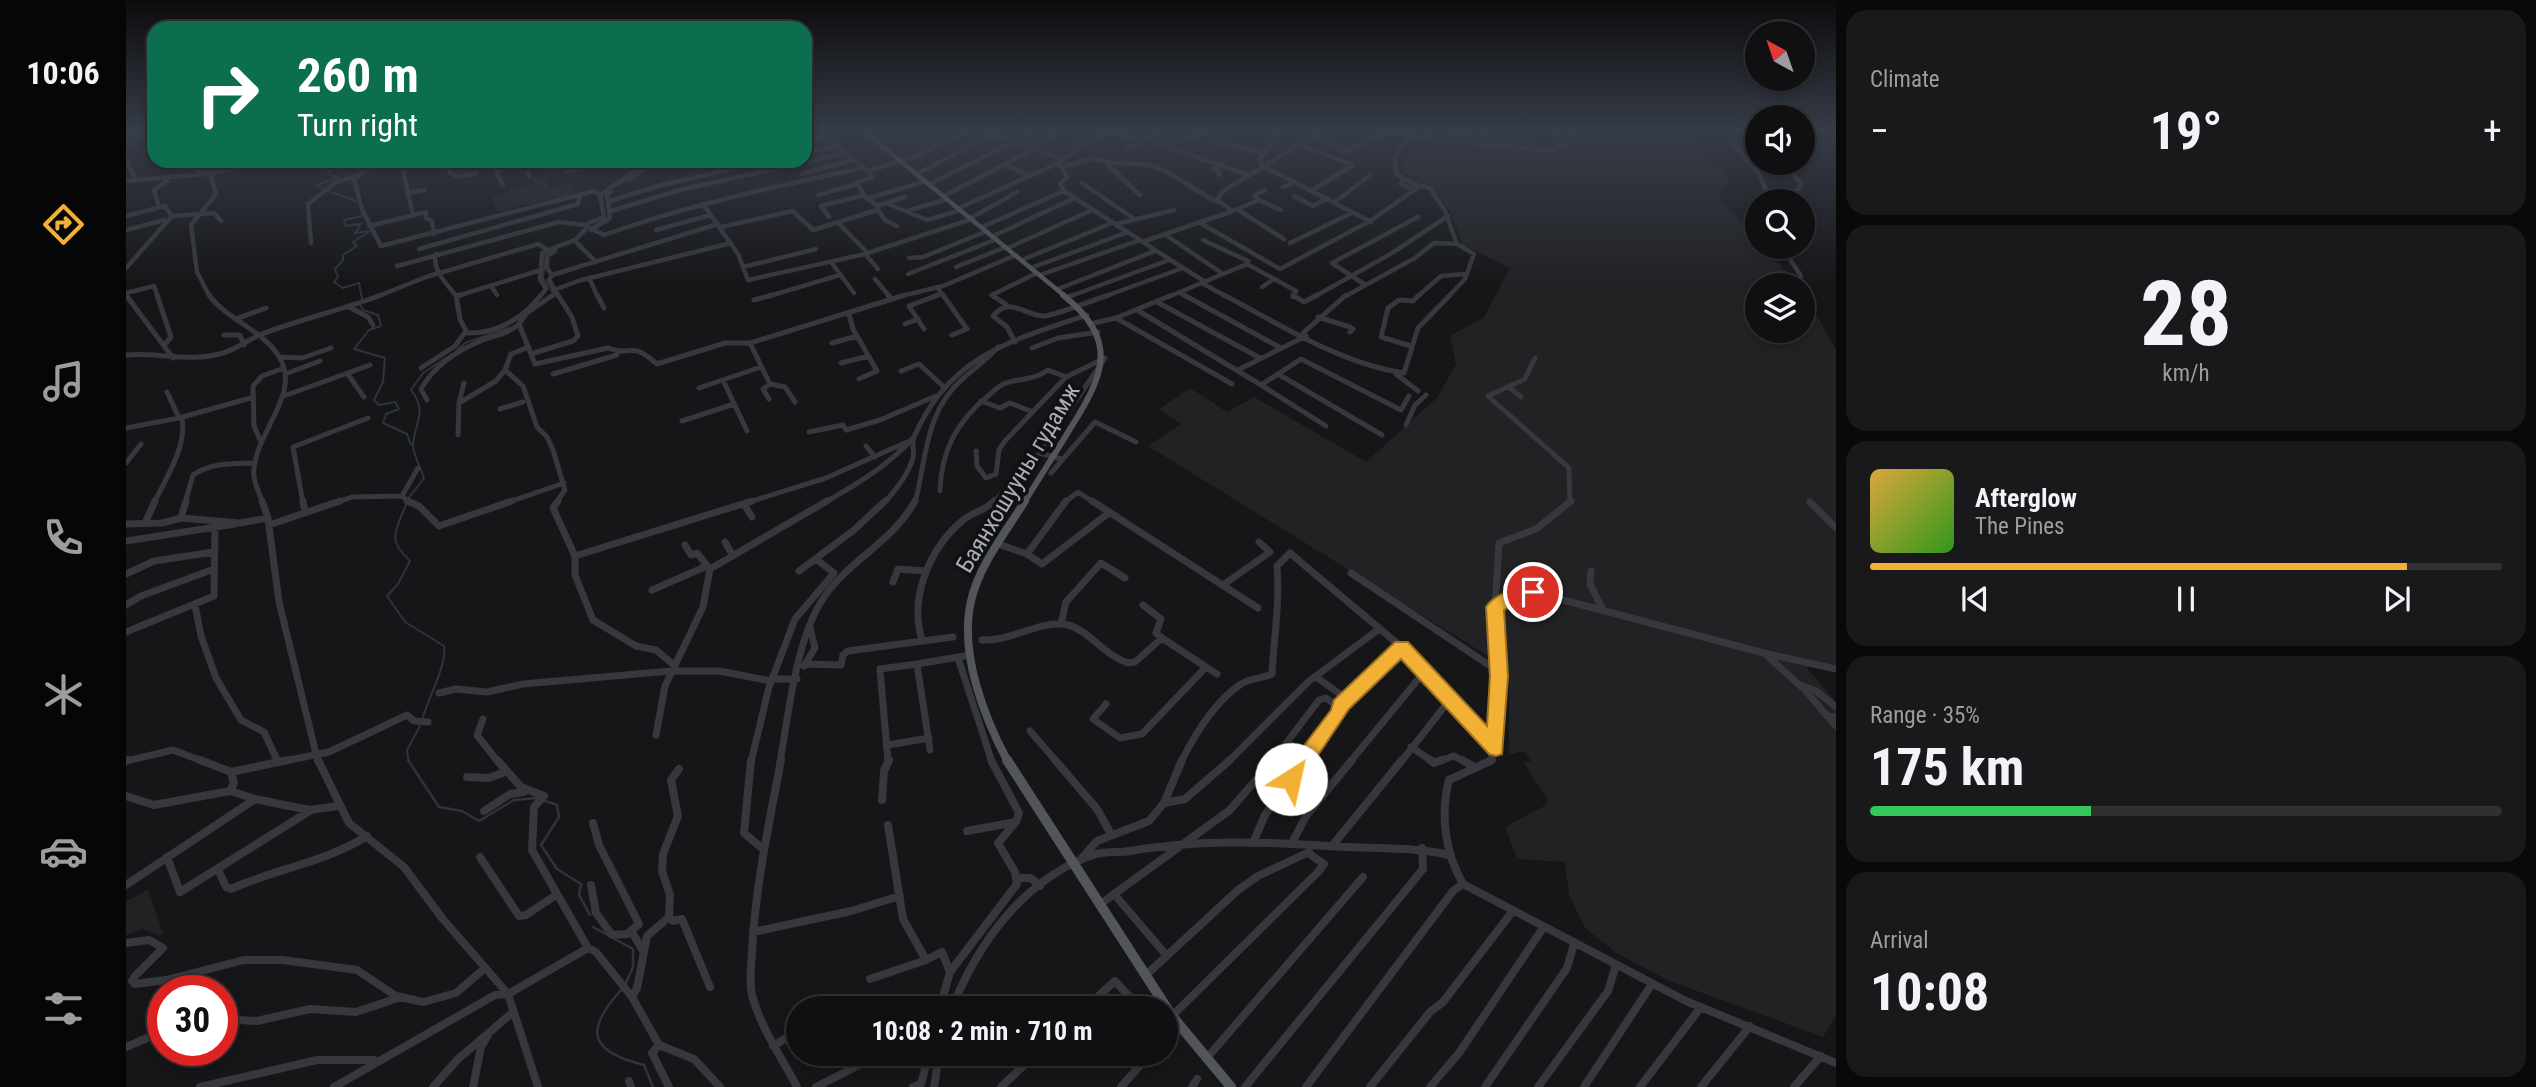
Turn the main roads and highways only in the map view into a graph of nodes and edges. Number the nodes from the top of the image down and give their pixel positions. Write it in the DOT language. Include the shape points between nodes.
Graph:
graph roads {
  1 [pos="928,183"];
  2 [pos="1231,1087"];
  1 -- 2 [label="main road, Баянхошууны гудамж" via="1076,304 1098,332 1102,359 1091,396 972,594 967,629 970,655 990,724 1007,760 1077,862 1099,905 1172,1016"];
}
